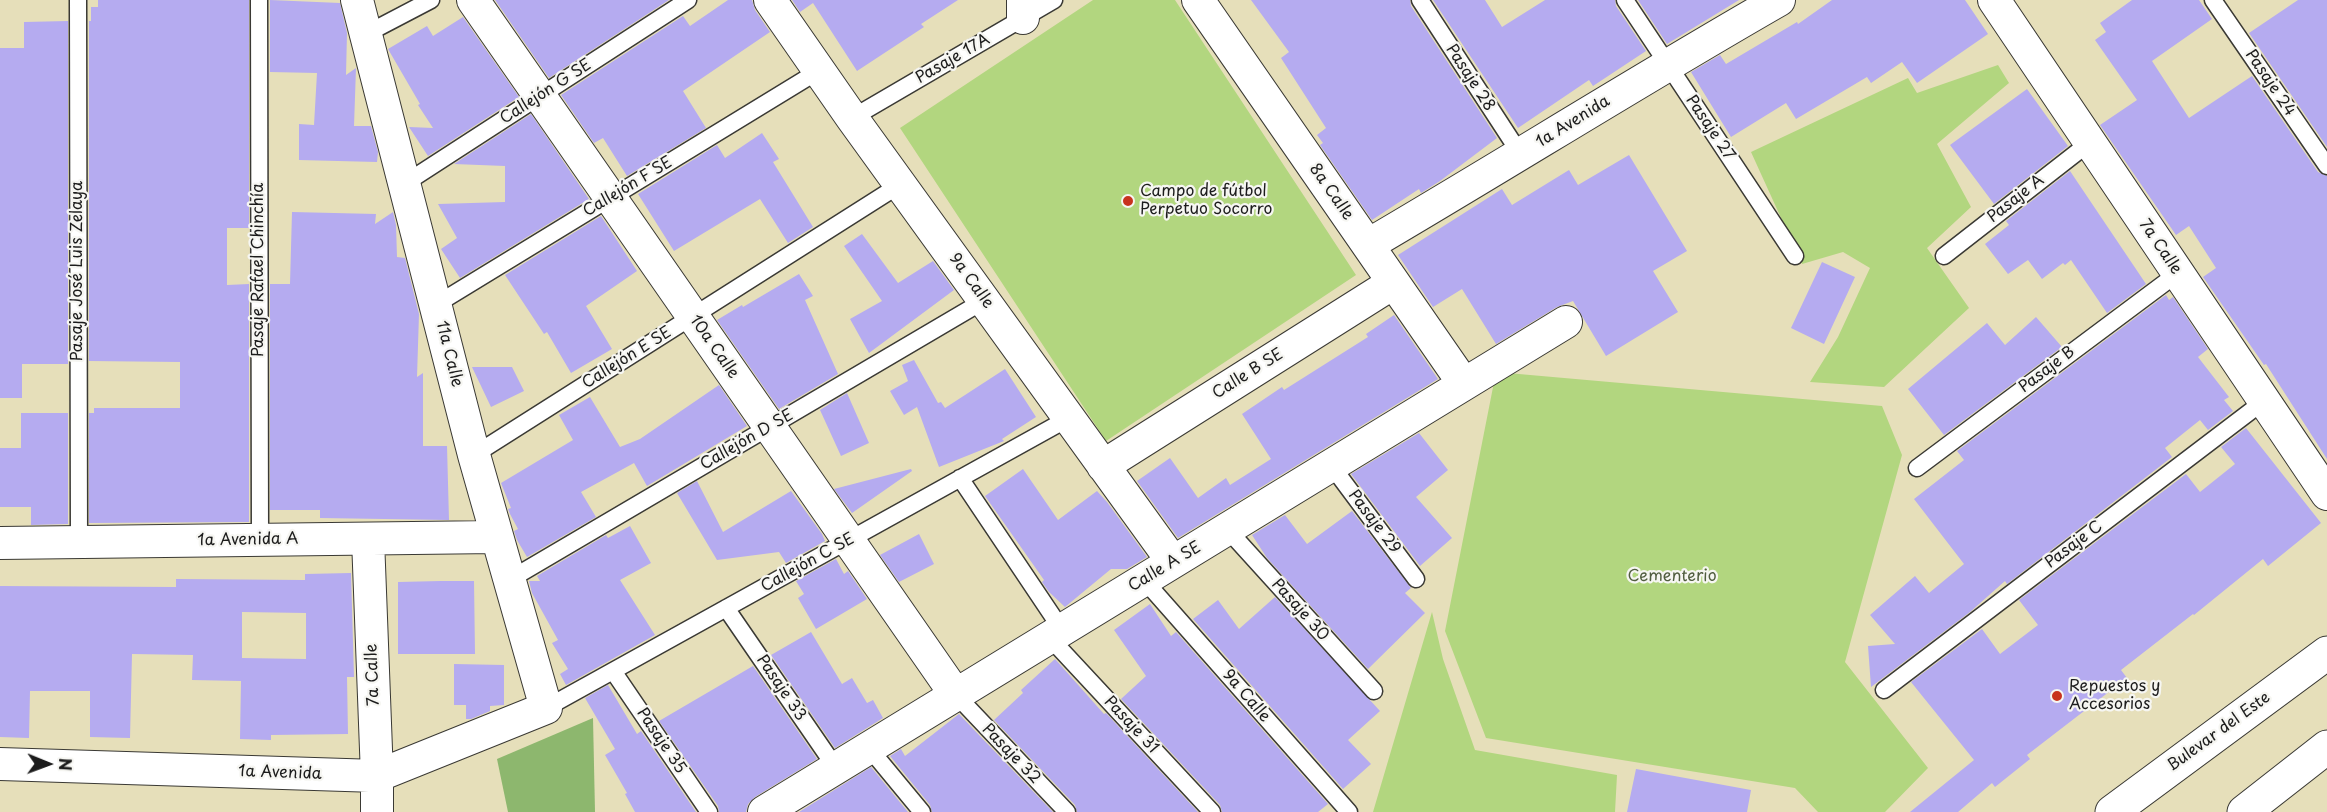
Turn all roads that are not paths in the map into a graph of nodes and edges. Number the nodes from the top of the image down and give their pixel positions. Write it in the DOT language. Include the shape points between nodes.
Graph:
graph roads {
  1 [pos="78,0"];
  2 [pos="259,0"];
  3 [pos="357,0"];
  4 [pos="431,0"];
  5 [pos="472,0"];
  6 [pos="688,0"];
  7 [pos="770,0"];
  8 [pos="1054,0"];
  9 [pos="1198,0"];
  10 [pos="1420,0"];
  11 [pos="1625,0"];
  12 [pos="1779,0"];
  13 [pos="1994,0"];
  14 [pos="2213,0"];
  15 [pos="1023,9"];
  16 [pos="366,34"];
  17 [pos="1668,64"];
  18 [pos="820,70"];
  19 [pos="540,96"];
  20 [pos="852,118"];
  21 [pos="2089,143"];
  22 [pos="1521,155"];
  23 [pos="2327,166"];
  24 [pos="404,184"];
  25 [pos="902,184"];
  26 [pos="610,198"];
  27 [pos="1368,245"];
  28 [pos="1795,256"];
  29 [pos="1944,256"];
  30 [pos="2178,273"];
  31 [pos="1393,283"];
  32 [pos="985,300"];
  33 [pos="437,304"];
  34 [pos="693,316"];
  35 [pos="1566,322"];
  36 [pos="1464,384"];
  37 [pos="2264,401"];
  38 [pos="1069,418"];
  39 [pos="769,427"];
  40 [pos="474,455"];
  41 [pos="1331,465"];
  42 [pos="1103,466"];
  43 [pos="1917,468"];
  44 [pos="960,478"];
  45 [pos="2327,494"];
  46 [pos="1227,529"];
  47 [pos="496,537"];
  48 [pos="368,539"];
  49 [pos="260,540"];
  50 [pos="848,540"];
  51 [pos="79,542"];
  52 [pos="0,543"];
  53 [pos="1173,562"];
  54 [pos="1416,579"];
  55 [pos="509,580"];
  56 [pos="1144,580"];
  57 [pos="726,608"];
  58 [pos="1056,634"];
  59 [pos="2327,653"];
  60 [pos="613,671"];
  61 [pos="1884,690"];
  62 [pos="1374,691"];
  63 [pos="956,695"];
  64 [pos="546,708"];
  65 [pos="2327,747"];
  66 [pos="869,748"];
  67 [pos="0,764"];
  68 [pos="836,768"];
  69 [pos="377,776"];
  70 [pos="769,811"];
  71 [pos="377,812"];
  72 [pos="709,812"];
  73 [pos="922,812"];
  74 [pos="1066,812"];
  75 [pos="1212,812"];
  76 [pos="1348,812"];
  77 [pos="2112,812"];
  78 [pos="2244,812"];
  1 -- 51 [label="lane, Pasaje José Luis Zelaya"];
  2 -- 49 [label="lane, Pasaje Rafael Chinchía"];
  3 -- 16 [label="street, 11a Calle"];
  4 -- 16 [label="lane"];
  5 -- 19 [label="street, 10a Calle"];
  6 -- 19 [label="lane, Callejón G SE"];
  7 -- 18 [label="street, 9a Calle"];
  8 -- 15 [label="lane, Pasaje 17A"];
  9 -- 27 [label="street, 8a Calle"];
  10 -- 22 [label="lane, Pasaje 28"];
  11 -- 17 [label="lane, Pasaje 27"];
  12 -- 17 [label="street, 1a Avenida"];
  13 -- 21 [label="street, 7a Calle"];
  14 -- 23 [label="lane, Pasaje 24"];
  15 -- 20 [label="lane, Pasaje 17A"];
  16 -- 24 [label="street, 11a Calle"];
  17 -- 22 [label="street, 1a Avenida"];
  17 -- 28 [label="lane, Pasaje 27"];
  18 -- 20 [label="street, 9a Calle"];
  18 -- 26 [label="lane, Callejón F SE"];
  19 -- 24 [label="lane, Callejón G SE"];
  19 -- 26 [label="street, 10a Calle"];
  20 -- 25 [label="street, 9a Calle"];
  21 -- 29 [label="lane, Pasaje A"];
  21 -- 30 [label="street, 7a Calle"];
  22 -- 27 [label="street, 1a Avenida"];
  24 -- 33 [label="street, 11a Calle"];
  25 -- 32 [label="street, 9a Calle"];
  25 -- 34 [label="lane, Callejón E SE"];
  26 -- 33 [label="lane, Callejón F SE"];
  26 -- 34 [label="street, 10a Calle"];
  27 -- 31 [label="street, 8a Calle"];
  30 -- 37 [label="street, 7a Calle"];
  30 -- 43 [label="lane, Pasaje B"];
  31 -- 36 [label="street, 8a Calle"];
  31 -- 42 [label="street, Calle B SE"];
  32 -- 38 [label="street, 9a Calle"];
  32 -- 39 [label="lane, Callejón D SE"];
  33 -- 40 [label="street, 11a Calle"];
  34 -- 39 [label="street, 10a Calle"];
  34 -- 40 [label="lane, Callejón E SE"];
  35 -- 36 [label="street, Calle A SE"];
  36 -- 41 [label="street, Calle A SE"];
  37 -- 45 [label="street, 7a Calle"];
  37 -- 61 [label="lane, Pasaje C"];
  38 -- 42 [label="street, 9a Calle"];
  38 -- 44 [label="lane, Callejón C SE"];
  39 -- 50 [label="street, 10a Calle"];
  39 -- 55 [label="lane, Callejón D SE"];
  40 -- 47 [label="street, 11a Calle"];
  41 -- 46 [label="street, Calle A SE"];
  41 -- 54 [label="lane, Pasaje 29"];
  42 -- 53 [label="street, 9a Calle"];
  44 -- 50 [label="lane, Callejón C SE"];
  44 -- 58 [label="lane, Pasaje 31"];
  46 -- 53 [label="street, Calle A SE"];
  46 -- 62 [label="lane, Pasaje 30"];
  47 -- 48 [label="street, 1a Avenida A"];
  47 -- 55 [label="street, 11a Calle"];
  48 -- 49 [label="street, 1a Avenida A"];
  48 -- 69 [label="street, 7a Calle"];
  49 -- 51 [label="street, 1a Avenida A"];
  50 -- 57 [label="lane, Callejón C SE"];
  50 -- 63 [label="street, 10a Calle"];
  51 -- 52 [label="street, 1a Avenida A"];
  53 -- 56 [label="street, Calle A SE"];
  55 -- 64 [label="street, 11a Calle"];
  56 -- 58 [label="street, Calle A SE"];
  56 -- 76 [label="lane, 9a Calle"];
  57 -- 60 [label="lane, Callejón C SE"];
  57 -- 68 [label="lane, Pasaje 33"];
  58 -- 63 [label="street, Calle A SE"];
  58 -- 75 [label="lane, Pasaje 31"];
  59 -- 77 [label="highway, Bulevar del Este"];
  60 -- 64 [label="lane, Callejón C SE"];
  60 -- 72 [label="lane, Pasaje 35"];
  63 -- 66 [label="street, Calle A SE"];
  63 -- 74 [label="lane, Pasaje 32"];
  64 -- 69 [label="street, 1a Avenida"];
  65 -- 78 [label="highway"];
  66 -- 68 [label="street, Calle A SE"];
  66 -- 73 [label="lane"];
  67 -- 69 [label="street, 1a Avenida"];
  68 -- 70 [label="street, Calle A SE"];
  69 -- 71 [label="street, 7a Calle"];
}
